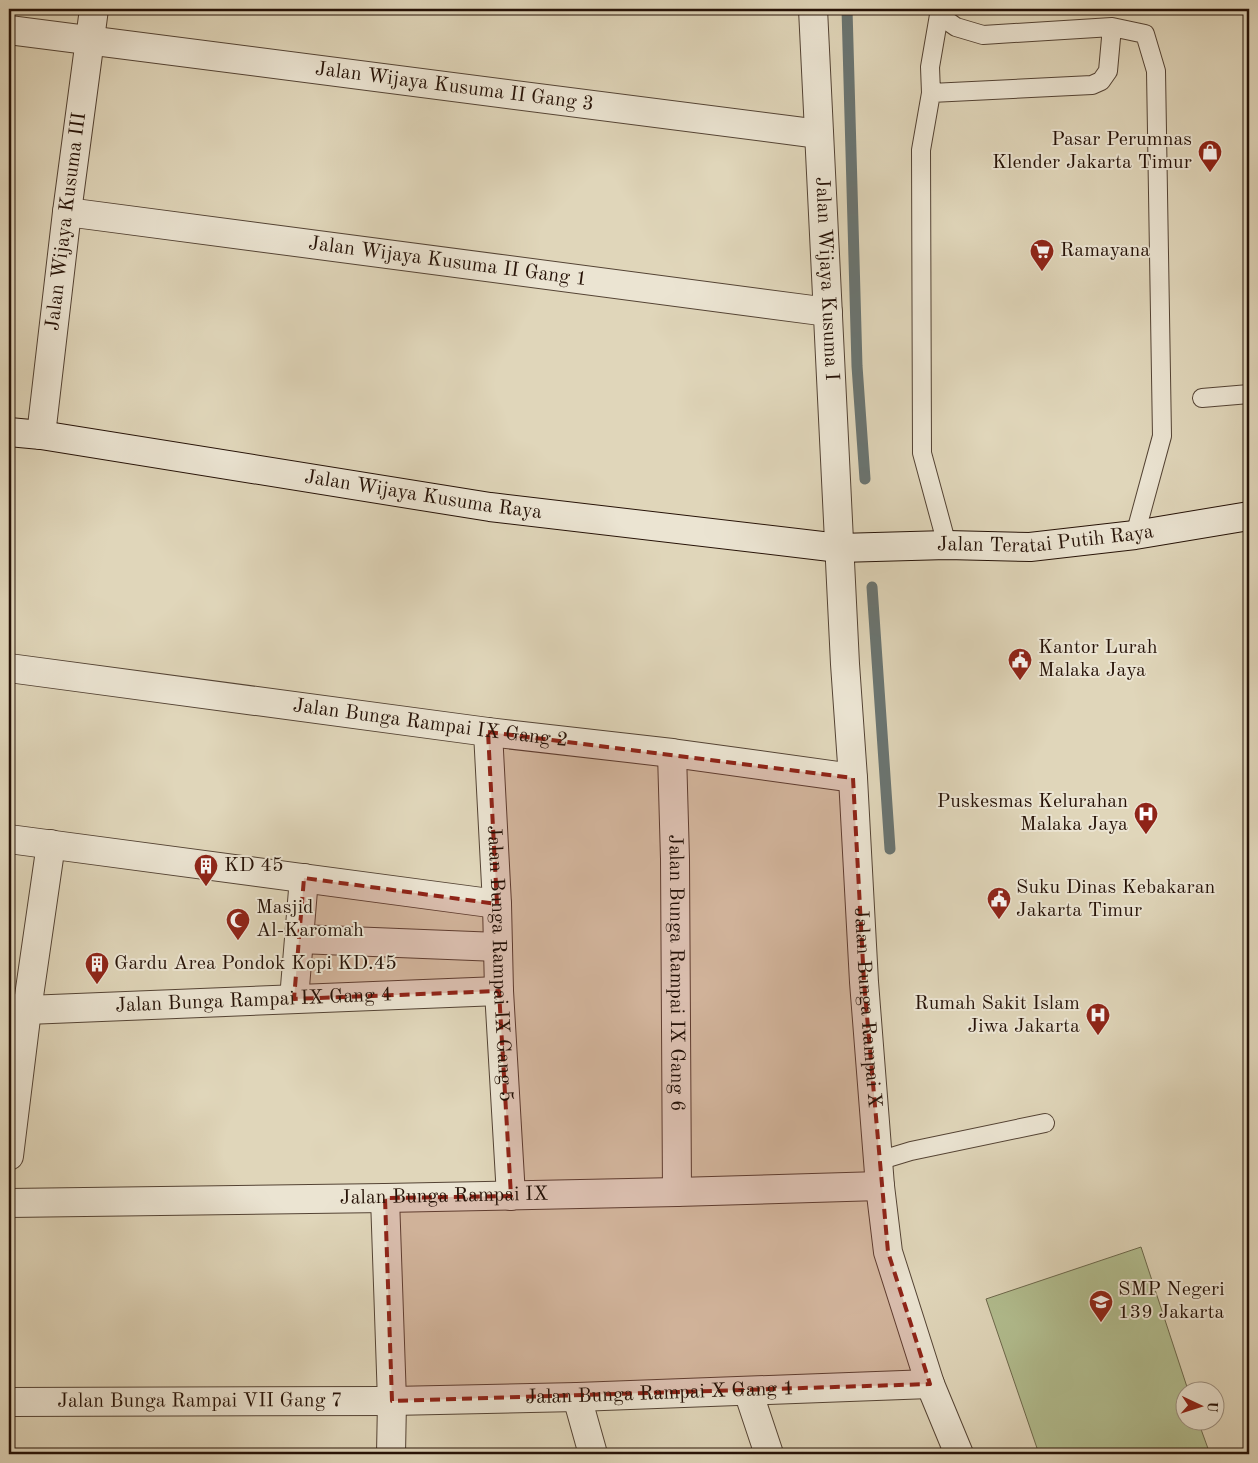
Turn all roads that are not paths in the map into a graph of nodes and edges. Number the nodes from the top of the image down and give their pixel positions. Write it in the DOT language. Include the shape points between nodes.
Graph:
graph roads {
  1 [pos="94,9"];
  2 [pos="813,9"];
  3 [pos="939,12"];
  4 [pos="1112,27"];
  5 [pos="9,30"];
  6 [pos="90,41"];
  7 [pos="931,93"];
  8 [pos="819,134"];
  9 [pos="68,212"];
  10 [pos="828,312"];
  11 [pos="1249,394"];
  12 [pos="1202,398"];
  13 [pos="9,432"];
  14 [pos="41,435"];
  15 [pos="1249,516"];
  16 [pos="1135,535"];
  17 [pos="947,545"];
  18 [pos="839,548"];
  19 [pos="9,668"];
  20 [pos="488,732"];
  21 [pos="672,753"];
  22 [pos="853,778"];
  23 [pos="9,839"];
  24 [pos="51,844"];
  25 [pos="304,878"];
  26 [pos="498,904"];
  27 [pos="299,939"];
  28 [pos="498,946"];
  29 [pos="499,991"];
  30 [pos="294,999"];
  31 [pos="18,1009"];
  32 [pos="1045,1123"];
  33 [pos="9,1156"];
  34 [pos="879,1174"];
  35 [pos="677,1192"];
  36 [pos="511,1196"];
  37 [pos="385,1198"];
  38 [pos="9,1203"];
  39 [pos="930,1384"];
  40 [pos="748,1391"];
  41 [pos="577,1396"];
  42 [pos="392,1401"];
  43 [pos="9,1402"];
  44 [pos="391,1454"];
  45 [pos="593,1454"];
  46 [pos="769,1454"];
  47 [pos="959,1454"];
  1 -- 6 [label="street, Jalan Wijaya Kusuma III"];
  2 -- 8 [label="street, Jalan Wijaya Kusuma I"];
  3 -- 4 [label="lane" via="956,27 983,35"];
  3 -- 7 [label="lane" via="930,67"];
  4 -- 7 [label="lane" via="1108,71 1101,81 1092,85"];
  4 -- 16 [label="lane" via="1145,34 1156,71 1162,436"];
  5 -- 6 [label="street, Jalan Wijaya Kusuma II Gang 3"];
  6 -- 8 [label="street, Jalan Wijaya Kusuma II Gang 3"];
  6 -- 9 [label="street, Jalan Wijaya Kusuma III"];
  7 -- 17 [label="lane" via="921,150 922,453"];
  8 -- 10 [label="street, Jalan Wijaya Kusuma I"];
  9 -- 10 [label="street, Jalan Wijaya Kusuma II Gang 1"];
  9 -- 14 [label="street, Jalan Wijaya Kusuma III"];
  10 -- 18 [label="street, Jalan Wijaya Kusuma I"];
  11 -- 12 [label="lane"];
  13 -- 14 [label="street, Jalan Wijaya Kusuma Raya"];
  14 -- 18 [label="street, Jalan Wijaya Kusuma Raya" via="490,507"];
  15 -- 16 [label="street, Jalan Teratai Putih Raya"];
  16 -- 17 [label="street, Jalan Teratai Putih Raya" via="1030,547"];
  17 -- 18 [label="street, Jalan Teratai Putih Raya"];
  18 -- 22 [label="street, Jalan Bunga Rampai X"];
  19 -- 20 [label="street, Jalan Bunga Rampai IX Gang 2"];
  20 -- 21 [label="street, Jalan Bunga Rampai IX Gang 2"];
  20 -- 26 [label="street, Jalan Bunga Rampai IX Gang 5"];
  21 -- 22 [label="street, Jalan Bunga Rampai IX Gang 2"];
  21 -- 35 [label="street, Jalan Bunga Rampai IX Gang 6"];
  22 -- 34 [label="street, Jalan Bunga Rampai X"];
  23 -- 24 [label="street"];
  24 -- 25 [label="street"];
  24 -- 31 [label="street"];
  25 -- 26 [label="street"];
  25 -- 27 [label="street"];
  26 -- 28 [label="street, Jalan Bunga Rampai IX Gang 5"];
  27 -- 28 [label="street"];
  27 -- 30 [label="street"];
  28 -- 29 [label="street, Jalan Bunga Rampai IX Gang 5"];
  29 -- 30 [label="street, Jalan Bunga Rampai IX Gang 4"];
  29 -- 36 [label="street, Jalan Bunga Rampai IX Gang 5"];
  30 -- 31 [label="street, Jalan Bunga Rampai IX Gang 4"];
  31 -- 33 [label="street"];
  32 -- 34 [label="lane" via="911,1150"];
  34 -- 35 [label="street, Jalan Bunga Rampai IX"];
  34 -- 39 [label="street, Jalan Bunga Rampai X" via="888,1252"];
  35 -- 36 [label="street, Jalan Bunga Rampai IX"];
  36 -- 37 [label="street, Jalan Bunga Rampai IX"];
  37 -- 38 [label="street, Jalan Bunga Rampai IX"];
  37 -- 42 [label="street"];
  39 -- 40 [label="street, Jalan Bunga Rampai X Gang 1"];
  39 -- 47 [label="street, Jalan Bunga Rampai X"];
  40 -- 41 [label="street, Jalan Bunga Rampai X Gang 1"];
  40 -- 46 [label="street"];
  41 -- 42 [label="street, Jalan Bunga Rampai X Gang 1"];
  41 -- 45 [label="street"];
  42 -- 43 [label="street, Jalan Bunga Rampai VII Gang 7"];
  42 -- 44 [label="street"];
}
